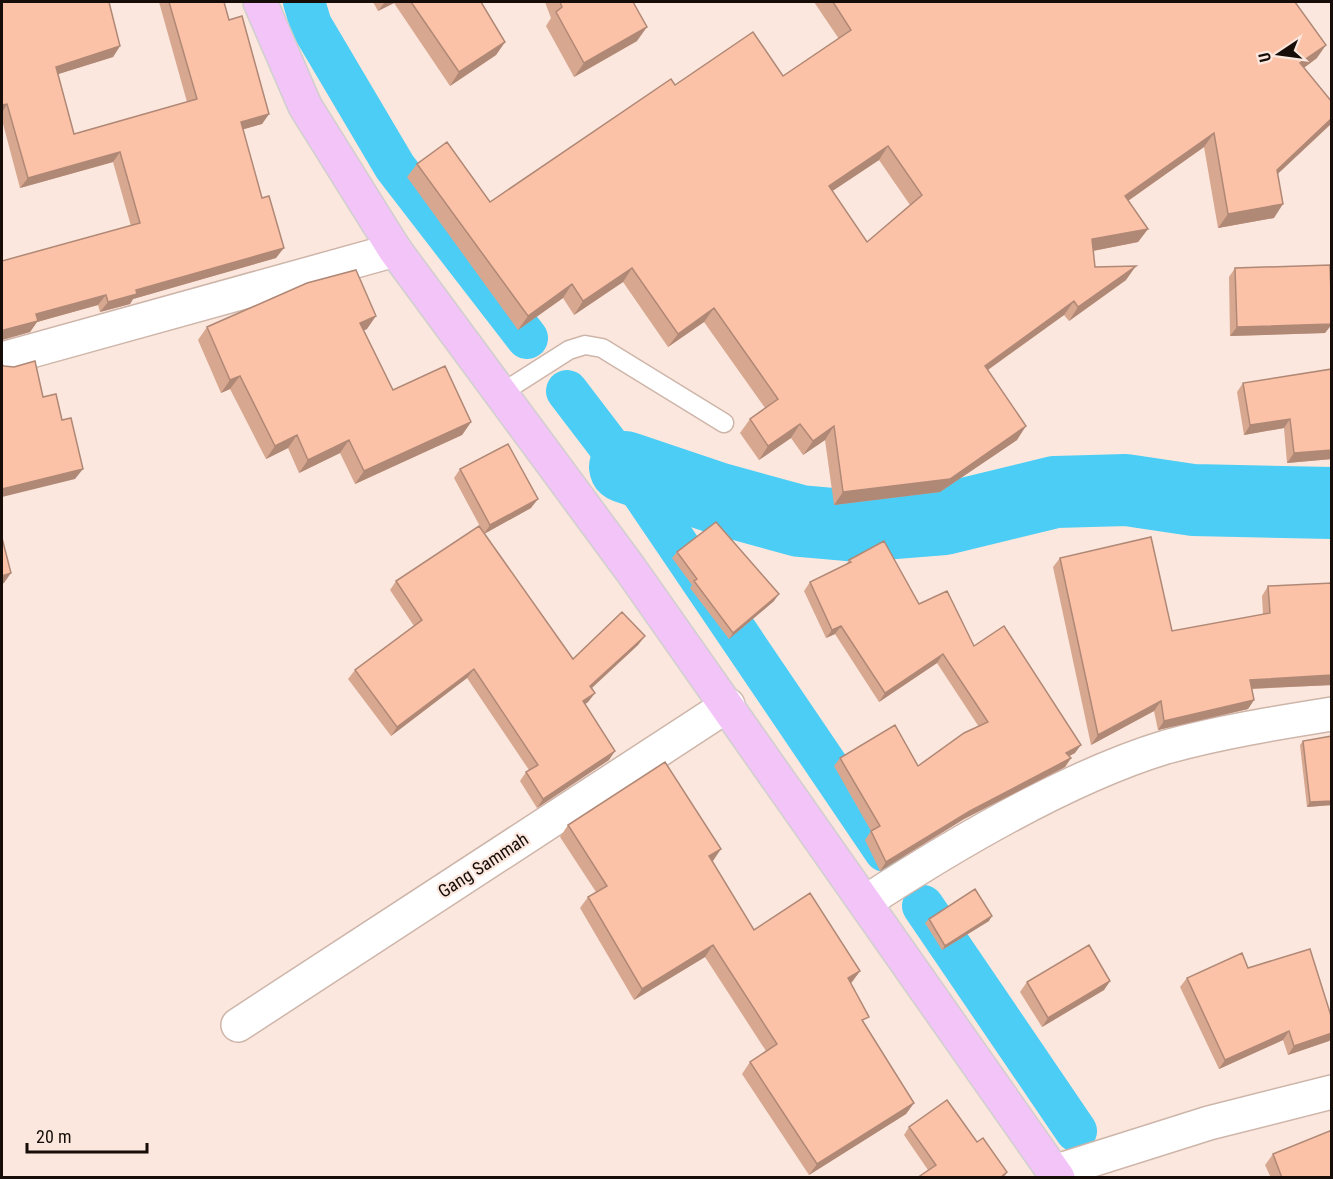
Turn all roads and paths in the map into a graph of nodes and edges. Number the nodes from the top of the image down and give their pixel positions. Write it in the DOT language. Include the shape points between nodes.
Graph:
graph roads {
  1 [pos="260,2"];
  2 [pos="394,250"];
  3 [pos="2,359"];
  4 [pos="500,394"];
  5 [pos="724,423"];
  6 [pos="728,705"];
  7 [pos="1332,714"];
  8 [pos="867,901"];
  9 [pos="238,1025"];
  10 [pos="1332,1092"];
  11 [pos="1056,1175"];
  1 -- 2 [label="main road" via="305,106"];
  2 -- 3 [label="street"];
  2 -- 4 [label="main road"];
  4 -- 5 [label="lane" via="569,350 585,345 603,348"];
  4 -- 6 [label="main road"];
  6 -- 8 [label="main road"];
  6 -- 9 [label="street, Gang Sammah"];
  7 -- 8 [label="street" via="1215,735 1133,759 1047,797"];
  8 -- 11 [label="main road"];
  10 -- 11 [label="street" via="1209,1123"];
}
